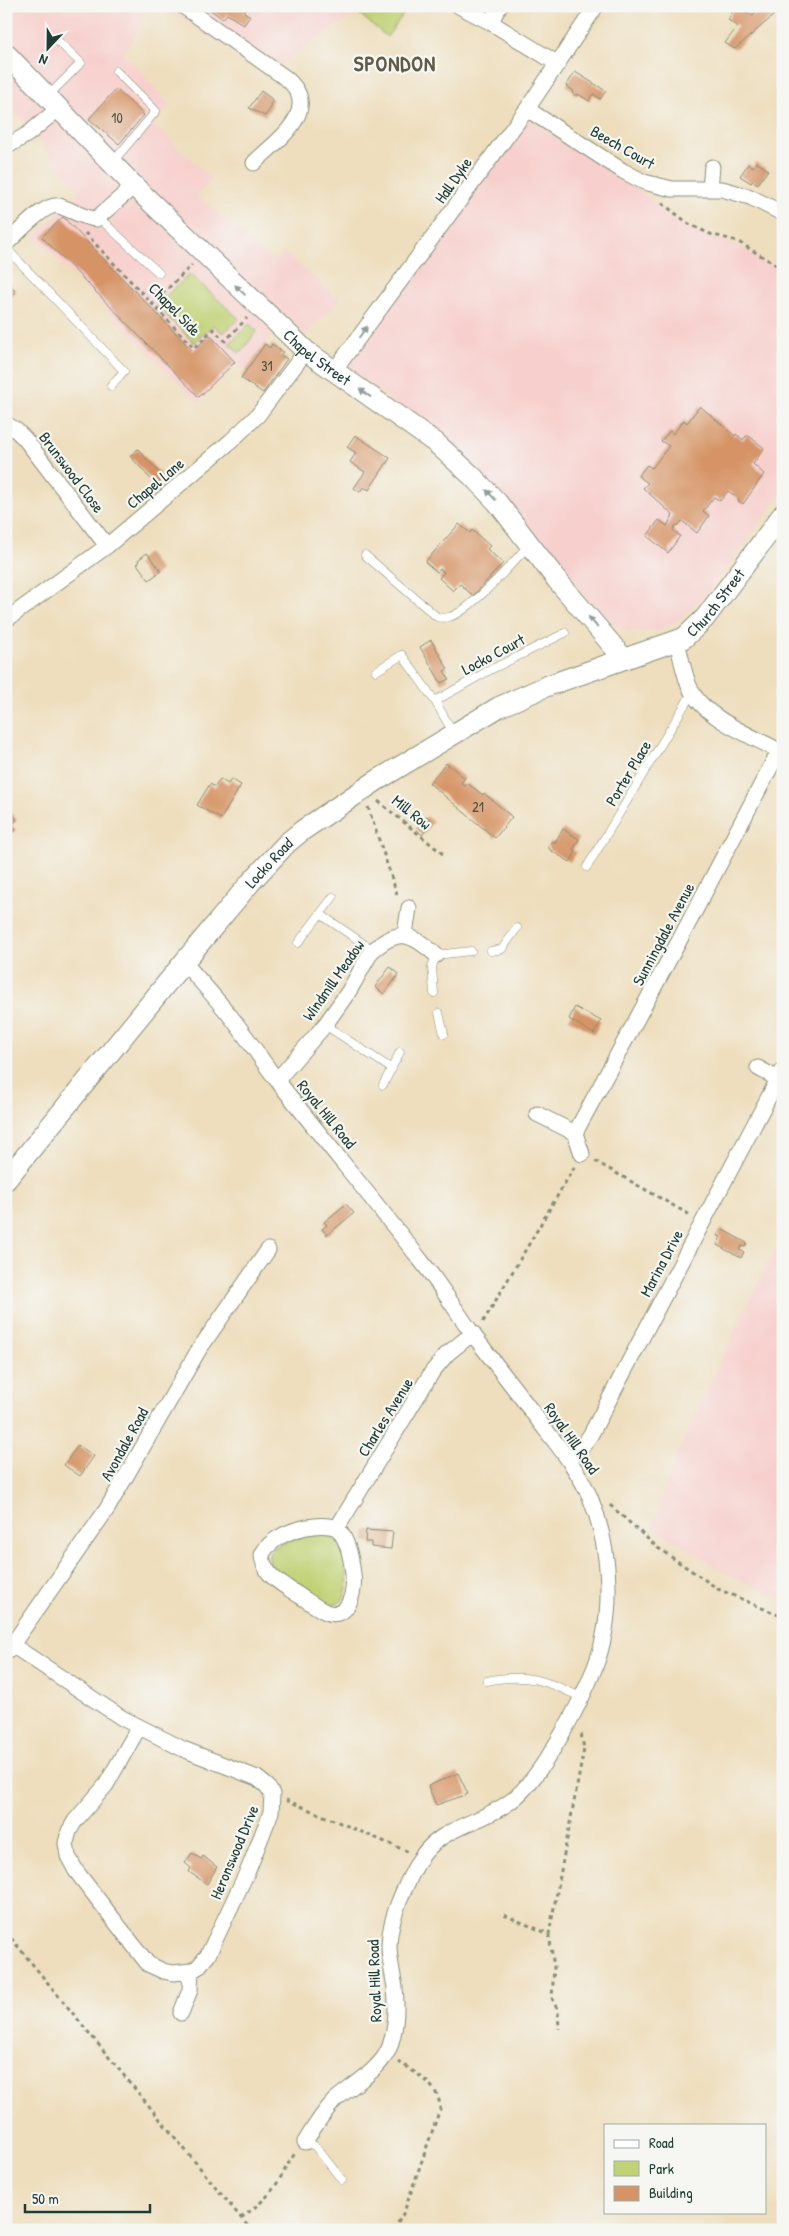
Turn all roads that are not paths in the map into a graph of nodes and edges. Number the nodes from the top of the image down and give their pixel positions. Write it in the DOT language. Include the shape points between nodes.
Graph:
graph roads {
  1 [pos="183,6"];
  2 [pos="459,6"];
  3 [pos="500,6"];
  4 [pos="596,6"];
  5 [pos="490,22"];
  6 [pos="57,40"];
  7 [pos="6,54"];
  8 [pos="558,64"];
  9 [pos="116,71"];
  10 [pos="52,103"];
  11 [pos="527,109"];
  12 [pos="6,146"];
  13 [pos="112,162"];
  14 [pos="254,163"];
  15 [pos="712,167"];
  16 [pos="134,186"];
  17 [pos="710,188"];
  18 [pos="783,211"];
  19 [pos="99,218"];
  20 [pos="6,244"];
  21 [pos="6,248"];
  22 [pos="159,273"];
  23 [pos="306,351"];
  24 [pos="334,371"];
  25 [pos="111,386"];
  26 [pos="6,424"];
  27 [pos="783,514"];
  28 [pos="530,544"];
  29 [pos="107,546"];
  30 [pos="365,555"];
  31 [pos="6,620"];
  32 [pos="565,633"];
  33 [pos="677,641"];
  34 [pos="624,659"];
  35 [pos="376,671"];
  36 [pos="692,693"];
  37 [pos="435,702"];
  38 [pos="454,734"];
  39 [pos="782,749"];
  40 [pos="586,867"];
  41 [pos="333,897"];
  42 [pos="409,908"];
  43 [pos="320,914"];
  44 [pos="517,928"];
  45 [pos="406,934"];
  46 [pos="298,943"];
  47 [pos="373,950"];
  48 [pos="471,951"];
  49 [pos="491,951"];
  50 [pos="436,955"];
  51 [pos="184,962"];
  52 [pos="434,992"];
  53 [pos="439,1014"];
  54 [pos="326,1025"];
  55 [pos="444,1034"];
  56 [pos="400,1052"];
  57 [pos="758,1068"];
  58 [pos="392,1069"];
  59 [pos="780,1074"];
  60 [pos="277,1080"];
  61 [pos="383,1085"];
  62 [pos="537,1114"];
  63 [pos="575,1133"];
  64 [pos="582,1154"];
  65 [pos="6,1180"];
  66 [pos="268,1250"];
  67 [pos="472,1333"];
  68 [pos="569,1459"];
  69 [pos="337,1528"];
  70 [pos="9,1649"];
  71 [pos="487,1681"];
  72 [pos="580,1697"];
  73 [pos="140,1727"];
  74 [pos="191,1971"];
  75 [pos="181,2013"];
  76 [pos="305,2142"];
  77 [pos="342,2180"];
  1 -- 14 [label="street" via="287,79 298,92 300,105 296,120"];
  2 -- 5 [label="street"];
  3 -- 5 [label="street"];
  4 -- 8 [label="street, Hall Dyke"];
  5 -- 8 [label="street"];
  6 -- 10 [label="lane" via="80,63"];
  7 -- 10 [label="street, Chapel Street"];
  8 -- 11 [label="street, Hall Dyke"];
  9 -- 13 [label="lane" via="156,111"];
  10 -- 12 [label="street" via="28,134"];
  10 -- 13 [label="street, Chapel Street"];
  11 -- 17 [label="street, Beech Court" via="644,182 672,189"];
  24 -- 11 [label="street, Hall Dyke, one-way"];
  13 -- 16 [label="street, Chapel Street"];
  15 -- 17 [label="street"];
  16 -- 19 [label="street"];
  23 -- 16 [label="street, Chapel Street, one-way"];
  17 -- 18 [label="street, Beech Court" via="740,193"];
  19 -- 20 [label="street" via="50,206"];
  19 -- 22 [label="lane"];
  21 -- 25 [label="lane" via="124,371"];
  23 -- 24 [label="street, Chapel Street"];
  23 -- 29 [label="street, Chapel Lane" via="248,425"];
  28 -- 24 [label="street, Chapel Street, one-way" via="497,502 452,456"];
  26 -- 29 [label="street, Brunswood Close" via="25,438"];
  27 -- 33 [label="street, Church Street" via="705,618"];
  28 -- 30 [label="lane" via="472,602 455,615 442,618"];
  34 -- 28 [label="street, Chapel Street, one-way"];
  29 -- 31 [label="street, Chapel Lane"];
  32 -- 37 [label="lane, Locko Court"];
  33 -- 34 [label="street, Church Street"];
  33 -- 36 [label="street"];
  34 -- 38 [label="street, Locko Road" via="499,707"];
  35 -- 37 [label="lane" via="402,655"];
  36 -- 39 [label="street" via="712,713"];
  36 -- 40 [label="lane, Porter Place"];
  37 -- 38 [label="lane"];
  38 -- 51 [label="street, Locko Road" via="364,789 287,843"];
  39 -- 63 [label="street, Sunningdale Avenue"];
  41 -- 43 [label="lane"];
  42 -- 45 [label="street"];
  43 -- 46 [label="lane"];
  43 -- 47 [label="lane"];
  44 -- 49 [label="lane" via="502,949"];
  45 -- 47 [label="street, Windmill Meadow" via="389,939"];
  45 -- 50 [label="street"];
  47 -- 54 [label="street, Windmill Meadow"];
  48 -- 50 [label="lane"];
  50 -- 52 [label="lane" via="432,967"];
  51 -- 60 [label="street, Royal Hill Road" via="231,1017"];
  51 -- 65 [label="street, Locko Road"];
  53 -- 55 [label="lane"];
  54 -- 58 [label="lane"];
  54 -- 60 [label="street, Windmill Meadow"];
  56 -- 58 [label="lane"];
  57 -- 59 [label="street, Marina Drive"];
  58 -- 61 [label="lane"];
  59 -- 68 [label="street, Marina Drive" via="587,1442"];
  60 -- 67 [label="street, Royal Hill Road" via="425,1266"];
  62 -- 63 [label="street"];
  63 -- 64 [label="street"];
  66 -- 70 [label="street, Avondale Road" via="198,1351 103,1516"];
  67 -- 68 [label="street, Royal Hill Road"];
  67 -- 69 [label="street, Charles Avenue" via="432,1372"];
  68 -- 72 [label="street, Royal Hill Road" via="595,1512 606,1574 607,1602 600,1649"];
  69 -- 69 [label="street" via="345,1538 349,1552 354,1590 350,1604 332,1613 321,1610 272,1576 264,1566 262,1555 271,1542 284,1534 320,1525"];
  70 -- 73 [label="street, Heronswood Drive"];
  71 -- 72 [label="lane" via="534,1678"];
  72 -- 76 [label="street, Royal Hill Road" via="542,1766 518,1796 495,1812 449,1832 421,1857 390,1930 395,2004 393,2032 386,2053 341,2096 317,2111"];
  73 -- 74 [label="street" via="101,1792 71,1826 66,1843 68,1856 148,1964 173,1974"];
  73 -- 74 [label="street, Heronswood Drive" via="183,1749 256,1778 272,1794 273,1806 266,1829 245,1877 208,1955"];
  74 -- 75 [label="street" via="190,1990"];
  76 -- 77 [label="lane" via="315,2146"];
}
